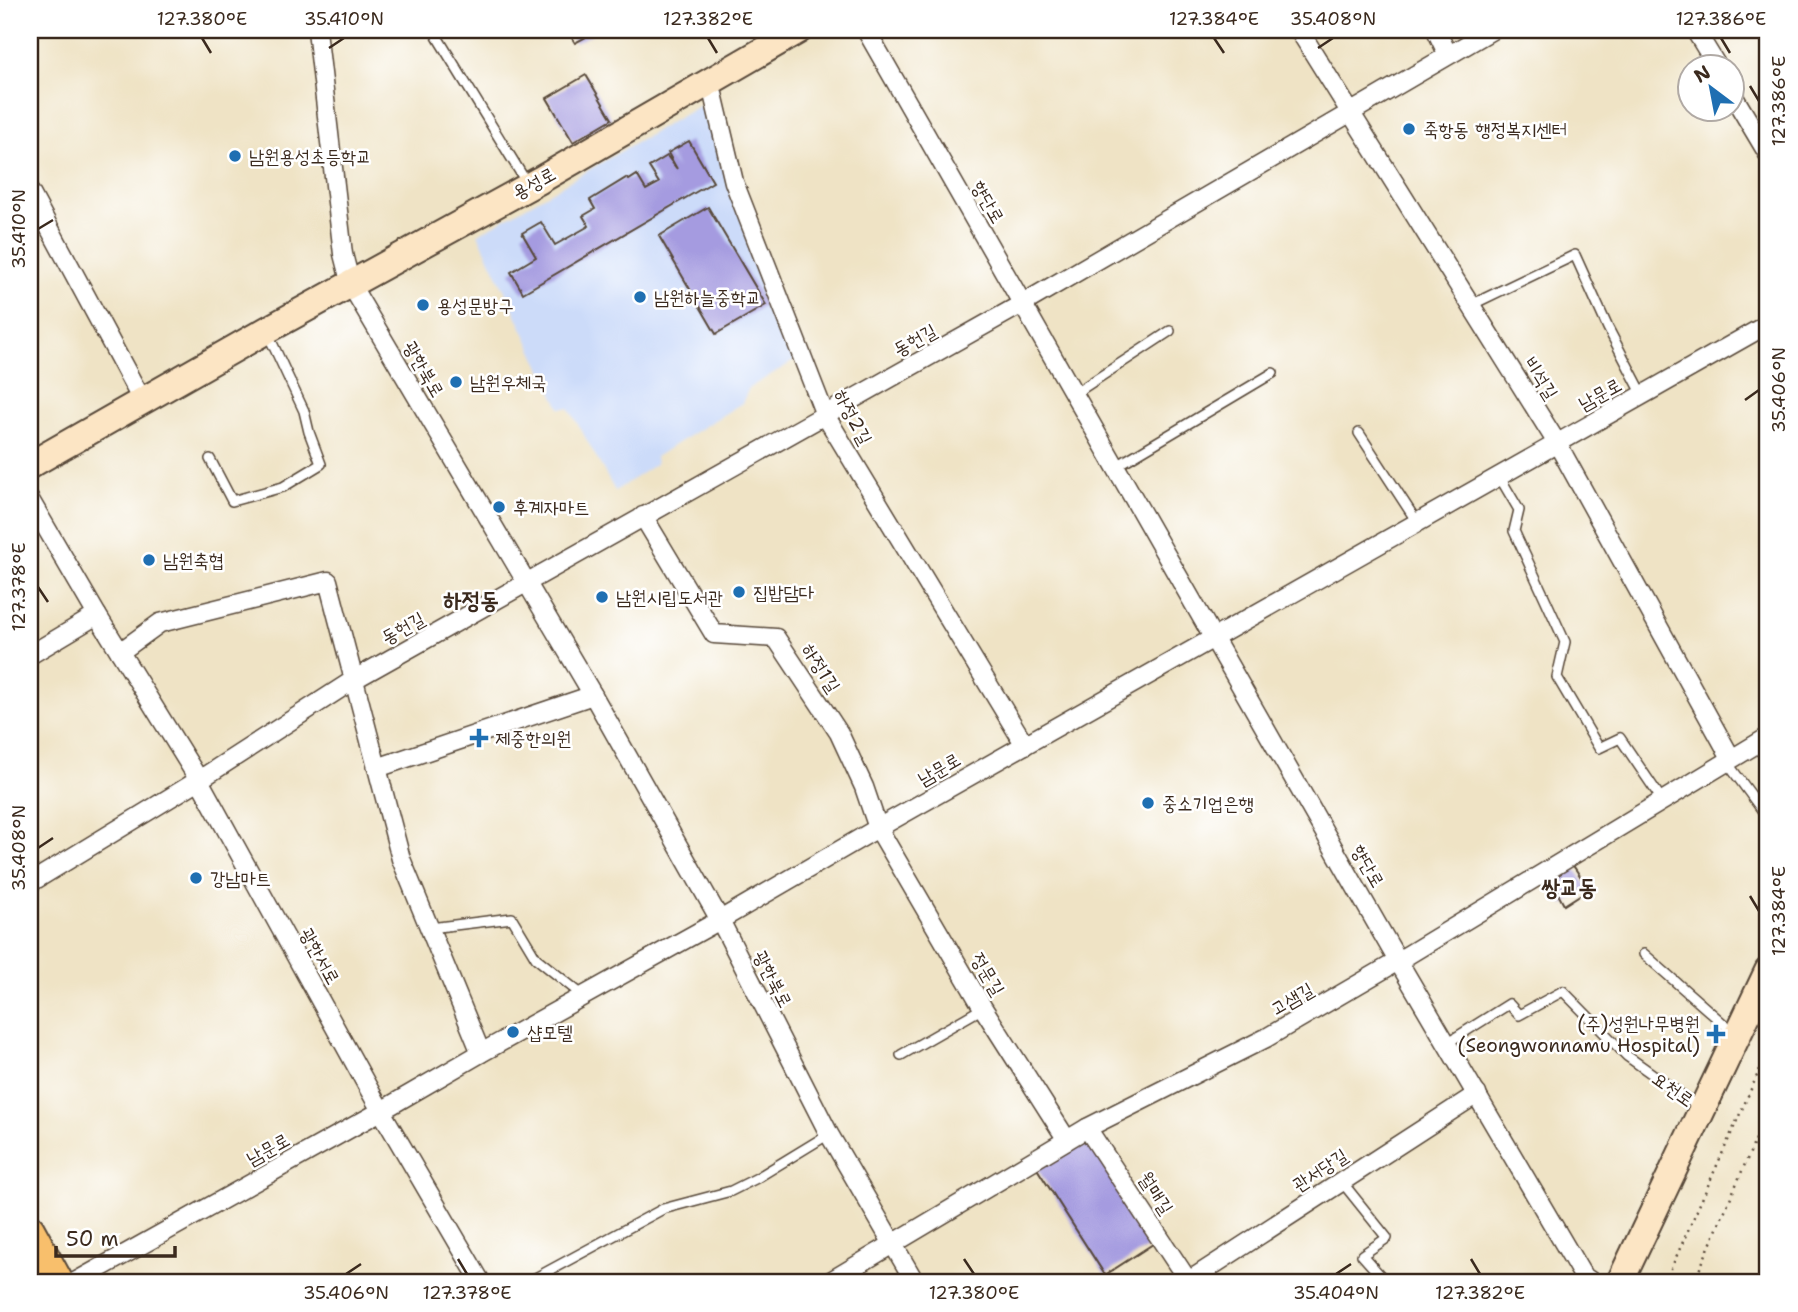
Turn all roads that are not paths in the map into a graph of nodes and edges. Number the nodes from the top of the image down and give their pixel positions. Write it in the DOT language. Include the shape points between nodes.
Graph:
graph roads {
  1 [pos="317,30"];
  2 [pos="433,30"];
  3 [pos="799,30"];
  4 [pos="866,30"];
  5 [pos="1299,30"];
  6 [pos="1436,30"];
  7 [pos="1492,30"];
  8 [pos="1695,30"];
  9 [pos="1708,52"];
  10 [pos="1448,55"];
  11 [pos="710,80"];
  12 [pos="1349,112"];
  13 [pos="1745,115"];
  14 [pos="1768,154"];
  15 [pos="529,186"];
  16 [pos="30,192"];
  17 [pos="351,285"];
  18 [pos="1022,304"];
  19 [pos="1471,306"];
  20 [pos="1768,324"];
  21 [pos="267,330"];
  22 [pos="1170,331"];
  23 [pos="1273,373"];
  24 [pos="1074,394"];
  25 [pos="1643,395"];
  26 [pos="143,401"];
  27 [pos="825,415"];
  28 [pos="1359,433"];
  29 [pos="1557,443"];
  30 [pos="209,459"];
  31 [pos="30,465"];
  32 [pos="1115,467"];
  33 [pos="1499,476"];
  34 [pos="30,500"];
  35 [pos="643,516"];
  36 [pos="1417,522"];
  37 [pos="525,583"];
  38 [pos="97,615"];
  39 [pos="1214,638"];
  40 [pos="120,652"];
  41 [pos="30,655"];
  42 [pos="355,679"];
  43 [pos="593,695"];
  44 [pos="1768,737"];
  45 [pos="1024,745"];
  46 [pos="1728,759"];
  47 [pos="377,768"];
  48 [pos="199,780"];
  49 [pos="1662,800"];
  50 [pos="1768,818"];
  51 [pos="878,828"];
  52 [pos="30,883"];
  53 [pos="720,920"];
  54 [pos="430,928"];
  55 [pos="1644,954"];
  56 [pos="1398,961"];
  57 [pos="1768,971"];
  58 [pos="582,995"];
  59 [pos="983,1007"];
  60 [pos="1737,1036"];
  61 [pos="1447,1043"];
  62 [pos="481,1052"];
  63 [pos="901,1055"];
  64 [pos="1477,1094"];
  65 [pos="1702,1109"];
  66 [pos="381,1111"];
  67 [pos="1087,1128"];
  68 [pos="829,1134"];
  69 [pos="1067,1140"];
  70 [pos="1342,1182"];
  71 [pos="30,1229"];
  72 [pos="893,1244"];
  73 [pos="59,1282"];
  74 [pos="75,1282"];
  75 [pos="481,1282"];
  76 [pos="528,1282"];
  77 [pos="829,1282"];
  78 [pos="915,1282"];
  79 [pos="1188,1282"];
  80 [pos="1386,1282"];
  81 [pos="1592,1282"];
  82 [pos="1620,1282"];
  1 -- 17 [label="street, 광한북로" via="343,254"];
  2 -- 15 [label="lane"];
  3 -- 11 [label="street, 용성로"];
  4 -- 18 [label="street, 향단로"];
  5 -- 12 [label="street, 비석길"];
  6 -- 10 [label="street"];
  7 -- 10 [label="street, 동헌길"];
  8 -- 9 [label="street"];
  10 -- 12 [label="street, 동헌길"];
  11 -- 15 [label="street, 용성로"];
  11 -- 27 [label="street, 하정2길" via="734,182"];
  12 -- 18 [label="street, 동헌길"];
  12 -- 19 [label="street, 비석길"];
  13 -- 14 [label="street"];
  15 -- 17 [label="street, 용성로"];
  16 -- 26 [label="street"];
  17 -- 21 [label="street, 용성로"];
  17 -- 37 [label="street, 광한북로"];
  18 -- 24 [label="street, 향단로"];
  18 -- 27 [label="street, 동헌길"];
  19 -- 25 [label="lane" via="1575,255"];
  19 -- 29 [label="street, 비석길"];
  20 -- 25 [label="street, 남문로"];
  21 -- 26 [label="street, 용성로"];
  21 -- 30 [label="lane" via="304,411 321,464 283,487 232,501"];
  22 -- 24 [label="lane"];
  23 -- 32 [label="lane"];
  24 -- 32 [label="street, 향단로"];
  25 -- 29 [label="street, 남문로"];
  26 -- 31 [label="street, 용성로"];
  27 -- 35 [label="street, 동헌길"];
  27 -- 45 [label="street, 하정2길"];
  28 -- 36 [label="lane"];
  29 -- 33 [label="street, 남문로"];
  29 -- 46 [label="street, 비석길"];
  32 -- 39 [label="street, 향단로"];
  33 -- 36 [label="street, 남문로"];
  33 -- 49 [label="lane" via="1519,510 1514,531 1565,642 1557,677 1599,748 1620,737"];
  34 -- 38 [label="street, 광한서로"];
  35 -- 37 [label="street, 동헌길"];
  35 -- 51 [label="street, 하정1길" via="714,634 776,638 839,733"];
  36 -- 39 [label="street, 남문로"];
  37 -- 42 [label="street, 동헌길"];
  37 -- 43 [label="street, 광한북로"];
  38 -- 40 [label="street, 광한서로"];
  38 -- 41 [label="street"];
  39 -- 45 [label="street, 남문로"];
  39 -- 56 [label="street, 향단로"];
  40 -- 42 [label="street" via="160,623 328,581"];
  40 -- 48 [label="street, 광한서로"];
  42 -- 47 [label="street"];
  42 -- 48 [label="street, 동헌길"];
  43 -- 47 [label="street"];
  43 -- 53 [label="street, 광한북로"];
  44 -- 46 [label="street, 고샘길"];
  45 -- 51 [label="street, 남문로"];
  46 -- 49 [label="street, 고샘길"];
  46 -- 50 [label="lane, 비석길"];
  47 -- 54 [label="street" via="401,859"];
  48 -- 52 [label="street, 동헌길"];
  48 -- 66 [label="street, 광한서로"];
  49 -- 56 [label="street, 고샘길"];
  51 -- 53 [label="street, 남문로"];
  51 -- 59 [label="street, 정문길"];
  53 -- 58 [label="street, 남문로"];
  53 -- 68 [label="street, 광한북로"];
  54 -- 58 [label="lane" via="512,918 536,958"];
  54 -- 62 [label="street"];
  55 -- 60 [label="lane"];
  56 -- 61 [label="street, 향단로"];
  56 -- 67 [label="street, 고샘길" via="1266,1038"];
  57 -- 60 [label="street, 요천로"];
  58 -- 62 [label="street, 남문로"];
  59 -- 63 [label="lane"];
  59 -- 69 [label="street, 정문길"];
  60 -- 65 [label="street, 요천로"];
  61 -- 64 [label="street, 향단로"];
  61 -- 65 [label="lane, 요천로" via="1508,1004 1519,1015 1563,991 1627,1056"];
  62 -- 66 [label="street, 남문로"];
  64 -- 70 [label="street, 관서당길"];
  64 -- 81 [label="street, 향단로" via="1583,1276"];
  65 -- 82 [label="street, 요천로"];
  66 -- 74 [label="street, 남문로"];
  66 -- 75 [label="street, 광한서로"];
  67 -- 69 [label="street, 고샘길"];
  67 -- 79 [label="street, 월매길"];
  68 -- 72 [label="street, 광한북로"];
  68 -- 76 [label="lane" via="731,1191 663,1209"];
  69 -- 72 [label="street, 고샘길"];
  70 -- 79 [label="street, 관서당길"];
  70 -- 80 [label="lane" via="1387,1238 1362,1255"];
  71 -- 73 [label="main road"];
  72 -- 77 [label="street, 고샘길"];
  72 -- 78 [label="street, 광한북로"];
}
